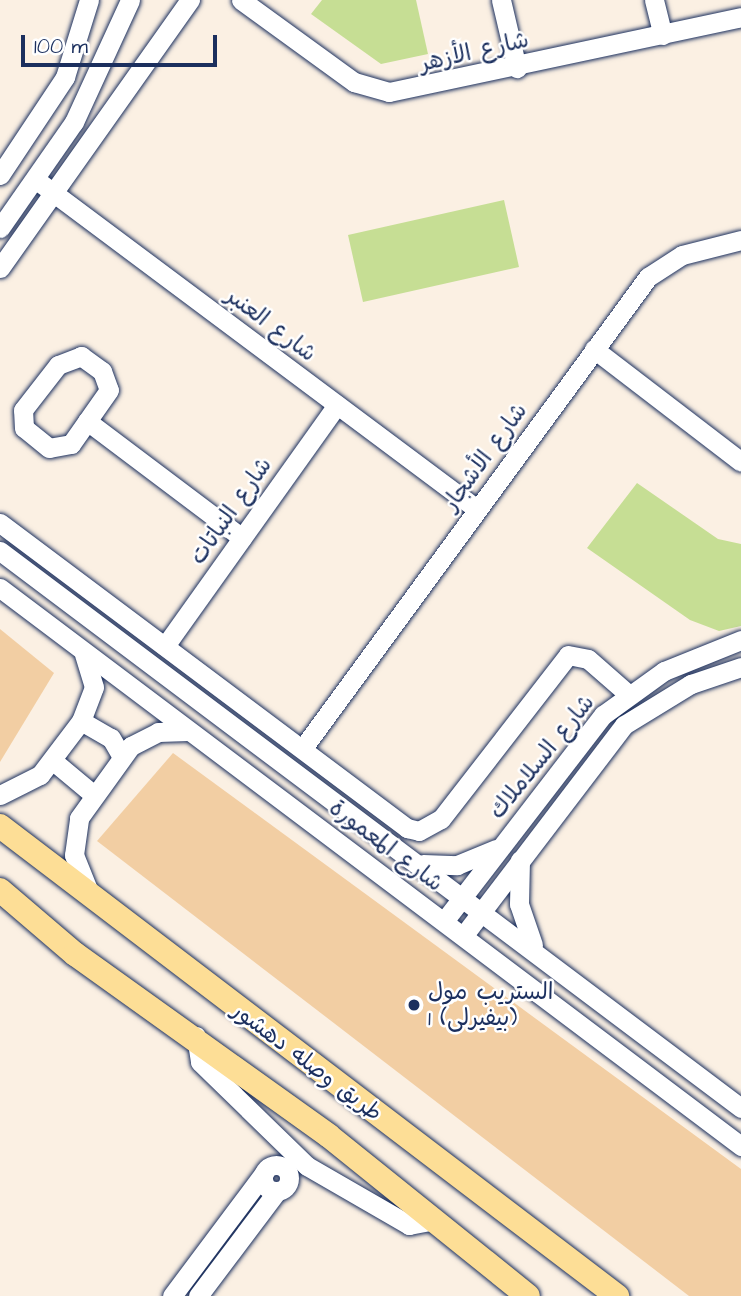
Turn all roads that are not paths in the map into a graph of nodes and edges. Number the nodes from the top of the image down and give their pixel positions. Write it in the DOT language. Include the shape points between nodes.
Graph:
graph roads {
  1 [pos="89,0"];
  2 [pos="130,0"];
  3 [pos="190,0"];
  4 [pos="241,0"];
  5 [pos="501,0"];
  6 [pos="654,0"];
  7 [pos="741,17"];
  8 [pos="663,35"];
  9 [pos="517,68"];
  10 [pos="0,175"];
  11 [pos="35,179"];
  12 [pos="53,192"];
  13 [pos="0,228"];
  14 [pos="741,240"];
  15 [pos="0,268"];
  16 [pos="594,349"];
  17 [pos="337,405"];
  18 [pos="87,421"];
  19 [pos="741,463"];
  20 [pos="477,509"];
  21 [pos="0,523"];
  22 [pos="242,537"];
  23 [pos="0,551"];
  24 [pos="27,570"];
  25 [pos="4,592"];
  26 [pos="741,640"];
  27 [pos="165,646"];
  28 [pos="83,653"];
  29 [pos="741,667"];
  30 [pos="628,694"];
  31 [pos="81,721"];
  32 [pos="188,731"];
  33 [pos="303,748"];
  34 [pos="122,757"];
  35 [pos="52,760"];
  36 [pos="307,777"];
  37 [pos="0,795"];
  38 [pos="94,795"];
  39 [pos="288,802"];
  40 [pos="371,813"];
  41 [pos="0,826"];
  42 [pos="506,841"];
  43 [pos="525,854"];
  44 [pos="424,864"];
  45 [pos="0,890"];
  46 [pos="464,895"];
  47 [pos="101,906"];
  48 [pos="483,910"];
  49 [pos="444,920"];
  50 [pos="464,935"];
  51 [pos="534,946"];
  52 [pos="196,1036"];
  53 [pos="741,1108"];
  54 [pos="276,1139"];
  55 [pos="741,1146"];
  56 [pos="307,1166"];
  57 [pos="266,1170"];
  58 [pos="283,1184"];
  59 [pos="429,1221"];
  60 [pos="172,1296"];
  61 [pos="198,1296"];
  62 [pos="528,1296"];
  63 [pos="617,1296"];
  1 -- 10 [label="street" via="65,76"];
  2 -- 11 [label="street" via="80,110"];
  3 -- 12 [label="street"];
  4 -- 9 [label="street, شارع الأزهر" via="371,88 406,92"];
  5 -- 9 [label="street"];
  6 -- 8 [label="street"];
  7 -- 8 [label="street, شارع الأزهر"];
  8 -- 9 [label="street, شارع الأزهر"];
  11 -- 12 [label="street, شارع العنبر"];
  11 -- 13 [label="street"];
  12 -- 15 [label="street"];
  12 -- 17 [label="street, شارع العنبر"];
  14 -- 16 [label="street, شارع الأشجار" via="664,265"];
  16 -- 19 [label="street"];
  16 -- 20 [label="street, شارع الأشجار"];
  17 -- 20 [label="street, شارع العنبر"];
  17 -- 22 [label="street, شارع النباتات"];
  18 -- 18 [label="street" via="108,383 102,372 72,356 23,410 22,422 57,448 72,444"];
  18 -- 22 [label="street"];
  20 -- 33 [label="street, شارع الأشجار"];
  21 -- 27 [label="street"];
  22 -- 27 [label="street, شارع النباتات"];
  23 -- 24 [label="street, شارع المعمورة"];
  24 -- 25 [label="street"];
  24 -- 36 [label="street, شارع المعمورة"];
  25 -- 28 [label="street, شارع المعمورة"];
  26 -- 30 [label="street, شارع السلاملاك"];
  27 -- 33 [label="street"];
  28 -- 31 [label="street" via="94,687"];
  28 -- 32 [label="street, شارع المعمورة"];
  29 -- 43 [label="street, شارع السلاملاك" via="691,684 624,726"];
  30 -- 40 [label="street" via="588,659 568,655 432,827 407,828"];
  30 -- 42 [label="street, شارع السلاملاك" via="589,730"];
  31 -- 34 [label="street" via="102,730"];
  31 -- 35 [label="street"];
  32 -- 34 [label="street" via="144,737"];
  32 -- 39 [label="street, شارع المعمورة"];
  33 -- 40 [label="street"];
  34 -- 38 [label="street"];
  35 -- 37 [label="street" via="31,781"];
  35 -- 38 [label="street"];
  36 -- 39 [label="street"];
  36 -- 40 [label="street, شارع المعمورة"];
  38 -- 47 [label="street" via="79,818 74,855"];
  39 -- 49 [label="street, شارع المعمورة"];
  40 -- 44 [label="street, شارع المعمورة"];
  41 -- 47 [label="main road, طريق وصله دهشور"];
  42 -- 43 [label="street"];
  42 -- 44 [label="street" via="473,861"];
  42 -- 46 [label="street, شارع السلاملاك"];
  43 -- 48 [label="street, شارع السلاملاك"];
  43 -- 51 [label="street" via="519,904"];
  44 -- 46 [label="street, شارع المعمورة"];
  45 -- 52 [label="main road, طريق وصله دهشور" via="75,954"];
  46 -- 48 [label="street, شارع المعمورة"];
  46 -- 49 [label="street, شارع السلاملاك"];
  47 -- 63 [label="main road, طريق وصله دهشور"];
  48 -- 50 [label="street, شارع السلاملاك"];
  48 -- 51 [label="street, شارع المعمورة"];
  49 -- 50 [label="street, شارع المعمورة"];
  50 -- 55 [label="street, شارع المعمورة"];
  51 -- 53 [label="street, شارع المعمورة"];
  52 -- 54 [label="street" via="200,1062"];
  52 -- 59 [label="main road, طريق وصله دهشور"];
  54 -- 56 [label="street"];
  54 -- 57 [label="street"];
  56 -- 58 [label="street"];
  56 -- 59 [label="street" via="409,1225"];
  57 -- 58 [label="street" via="265,1186"];
  57 -- 60 [label="street"];
  58 -- 61 [label="street"];
  59 -- 62 [label="main road, طريق وصله دهشور"];
}
